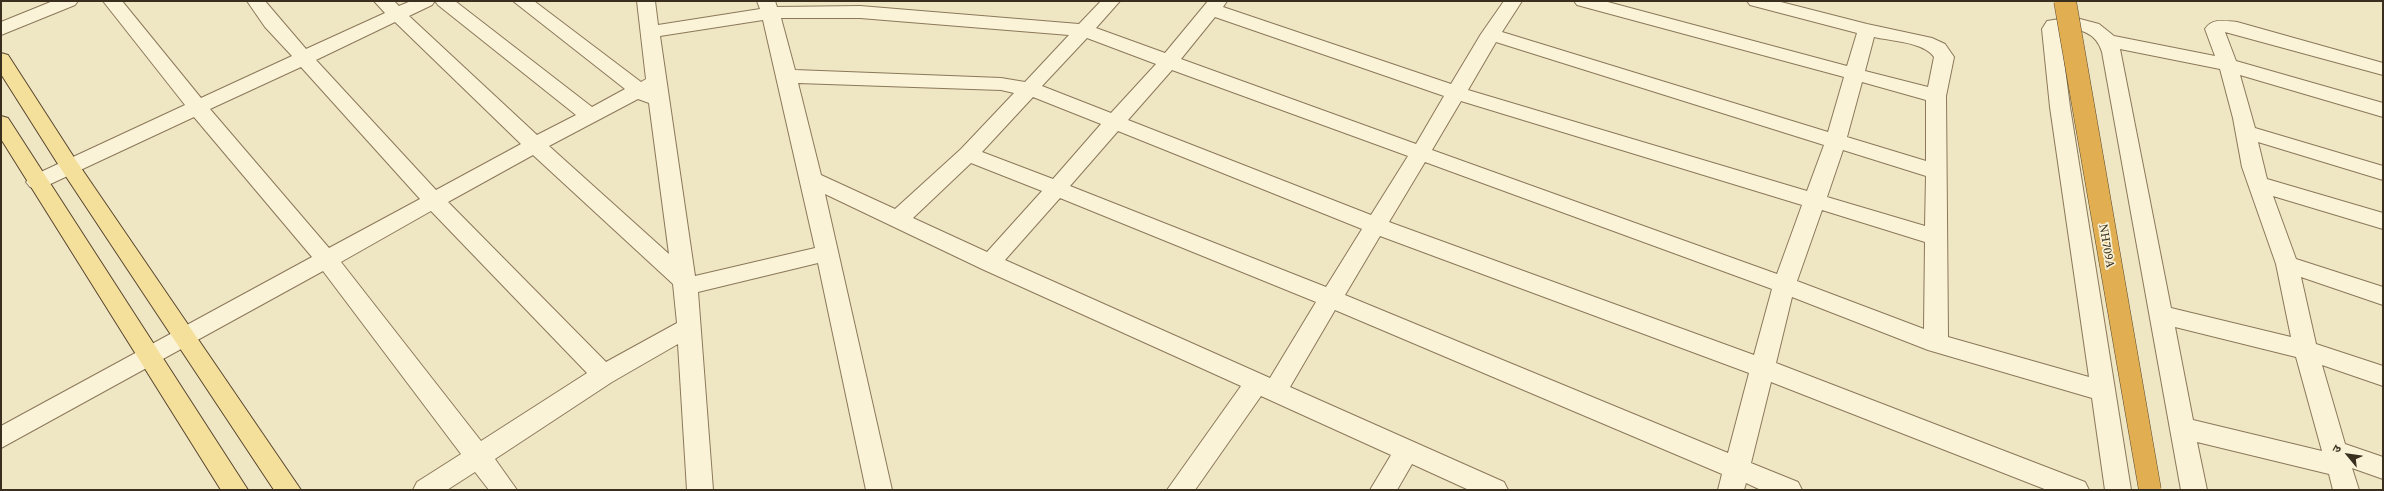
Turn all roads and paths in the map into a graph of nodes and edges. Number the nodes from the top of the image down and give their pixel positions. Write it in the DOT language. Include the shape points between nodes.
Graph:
graph roads {
  1 [pos="69,1"];
  2 [pos="112,1"];
  3 [pos="256,1"];
  4 [pos="383,1"];
  5 [pos="426,1"];
  6 [pos="444,1"];
  7 [pos="522,1"];
  8 [pos="646,1"];
  9 [pos="1112,1"];
  10 [pos="1513,1"];
  11 [pos="1583,1"];
  12 [pos="1756,1"];
  13 [pos="2065,1"];
  14 [pos="1214,5"];
  15 [pos="768,7"];
  16 [pos="397,15"];
  17 [pos="1,29"];
  18 [pos="1082,30"];
  19 [pos="1868,30"];
  20 [pos="650,32"];
  21 [pos="1490,34"];
  22 [pos="2108,41"];
  23 [pos="1,59"];
  24 [pos="305,59"];
  25 [pos="1168,61"];
  26 [pos="2228,65"];
  27 [pos="2383,69"];
  28 [pos="1857,74"];
  29 [pos="786,76"];
  30 [pos="648,86"];
  31 [pos="1031,89"];
  32 [pos="1457,93"];
  33 [pos="1936,96"];
  34 [pos="198,108"];
  35 [pos="2383,110"];
  36 [pos="591,116"];
  37 [pos="1114,120"];
  38 [pos="1,123"];
  39 [pos="2246,132"];
  40 [pos="1836,141"];
  41 [pos="535,145"];
  42 [pos="968,154"];
  43 [pos="1419,154"];
  44 [pos="70,167"];
  45 [pos="1936,172"];
  46 [pos="2383,173"];
  47 [pos="811,179"];
  48 [pos="37,182"];
  49 [pos="2258,184"];
  50 [pos="1058,188"];
  51 [pos="434,201"];
  52 [pos="1815,201"];
  53 [pos="896,220"];
  54 [pos="2383,221"];
  55 [pos="1374,225"];
  56 [pos="1935,237"];
  57 [pos="827,253"];
  58 [pos="327,260"];
  59 [pos="990,263"];
  60 [pos="2287,264"];
  61 [pos="685,284"];
  62 [pos="1784,285"];
  63 [pos="2383,296"];
  64 [pos="1330,298"];
  65 [pos="2160,314"];
  66 [pos="689,327"];
  67 [pos="185,338"];
  68 [pos="1936,343"];
  69 [pos="2306,350"];
  70 [pos="149,357"];
  71 [pos="1762,368"];
  72 [pos="604,376"];
  73 [pos="2383,376"];
  74 [pos="1266,387"];
  75 [pos="2103,391"];
  76 [pos="2182,428"];
  77 [pos="1,438"];
  78 [pos="1407,451"];
  79 [pos="477,457"];
  80 [pos="2338,459"];
  81 [pos="2383,468"];
  82 [pos="1734,479"];
  83 [pos="235,490"];
  84 [pos="288,490"];
  85 [pos="426,490"];
  86 [pos="504,490"];
  87 [pos="700,490"];
  88 [pos="879,490"];
  89 [pos="1180,490"];
  90 [pos="1383,490"];
  91 [pos="1495,490"];
  92 [pos="1789,490"];
  93 [pos="2076,490"];
  94 [pos="2118,490"];
  95 [pos="2150,490"];
  96 [pos="2194,490"];
  97 [pos="2346,490"];
  1 -- 17 [label="street"];
  2 -- 34 [label="street"];
  3 -- 24 [label="street"];
  4 -- 16 [label="street"];
  5 -- 16 [label="street"];
  6 -- 36 [label="street"];
  7 -- 30 [label="street"];
  8 -- 20 [label="street"];
  9 -- 18 [label="street"];
  10 -- 21 [label="street"];
  11 -- 28 [label="street"];
  12 -- 19 [label="street"];
  13 -- 95 [label="highway, NH709A, bridge"];
  14 -- 25 [label="street"];
  14 -- 32 [label="street"];
  15 -- 18 [label="street"];
  15 -- 20 [label="street"];
  15 -- 29 [label="street"];
  16 -- 24 [label="street"];
  16 -- 41 [label="street"];
  18 -- 25 [label="street"];
  18 -- 31 [label="street"];
  19 -- 28 [label="street"];
  19 -- 33 [label="street" via="1925,42 1938,48 1944,57"];
  20 -- 30 [label="street"];
  21 -- 32 [label="street"];
  21 -- 40 [label="street"];
  22 -- 26 [label="street"];
  22 -- 65 [label="street"];
  22 -- 75 [label="street" via="2102,34 2077,24 2059,23 2051,29 2060,107"];
  23 -- 44 [label="main road"];
  24 -- 34 [label="street"];
  24 -- 51 [label="street"];
  25 -- 37 [label="street"];
  25 -- 43 [label="street"];
  26 -- 27 [label="street" via="2214,31 2220,26 2237,28"];
  26 -- 35 [label="street"];
  26 -- 39 [label="street"];
  28 -- 33 [label="street"];
  28 -- 40 [label="street"];
  29 -- 31 [label="street" via="1001,84"];
  29 -- 47 [label="street"];
  30 -- 36 [label="street"];
  30 -- 61 [label="street" via="659,104"];
  31 -- 37 [label="street"];
  31 -- 42 [label="street"];
  32 -- 43 [label="street"];
  32 -- 52 [label="street"];
  33 -- 45 [label="street"];
  34 -- 44 [label="street"];
  34 -- 58 [label="street"];
  36 -- 41 [label="street"];
  37 -- 50 [label="street"];
  37 -- 55 [label="street"];
  38 -- 48 [label="main road"];
  39 -- 46 [label="street"];
  39 -- 49 [label="street" via="2252,167"];
  40 -- 45 [label="street"];
  40 -- 52 [label="street"];
  41 -- 51 [label="street"];
  41 -- 61 [label="street"];
  42 -- 50 [label="street"];
  42 -- 53 [label="street"];
  43 -- 55 [label="street"];
  43 -- 62 [label="street"];
  44 -- 48 [label="street"];
  44 -- 67 [label="main road"];
  45 -- 56 [label="street"];
  47 -- 53 [label="street"];
  47 -- 57 [label="street"];
  48 -- 70 [label="main road"];
  49 -- 54 [label="street"];
  49 -- 60 [label="street"];
  50 -- 59 [label="street"];
  50 -- 64 [label="street"];
  51 -- 58 [label="street"];
  51 -- 72 [label="street"];
  52 -- 56 [label="street"];
  52 -- 62 [label="street"];
  53 -- 59 [label="street"];
  55 -- 64 [label="street"];
  55 -- 71 [label="street"];
  56 -- 68 [label="street"];
  57 -- 61 [label="street"];
  57 -- 88 [label="street"];
  58 -- 67 [label="street"];
  58 -- 79 [label="street"];
  59 -- 74 [label="street"];
  60 -- 63 [label="street"];
  60 -- 69 [label="street"];
  61 -- 66 [label="street"];
  62 -- 68 [label="street"];
  62 -- 71 [label="street"];
  64 -- 74 [label="street"];
  64 -- 82 [label="street"];
  65 -- 69 [label="street"];
  65 -- 76 [label="street"];
  66 -- 72 [label="street"];
  66 -- 87 [label="street"];
  67 -- 70 [label="street"];
  67 -- 84 [label="main road"];
  68 -- 75 [label="street"];
  69 -- 73 [label="street"];
  69 -- 80 [label="street"];
  70 -- 77 [label="street"];
  70 -- 83 [label="main road"];
  71 -- 82 [label="street"];
  71 -- 93 [label="street"];
  72 -- 79 [label="street"];
  74 -- 78 [label="street"];
  74 -- 89 [label="street"];
  75 -- 94 [label="street"];
  76 -- 80 [label="street"];
  76 -- 96 [label="street"];
  78 -- 90 [label="street"];
  78 -- 91 [label="street"];
  79 -- 85 [label="street"];
  79 -- 86 [label="street"];
  80 -- 81 [label="street"];
  80 -- 97 [label="street"];
  82 -- 92 [label="street"];
}
